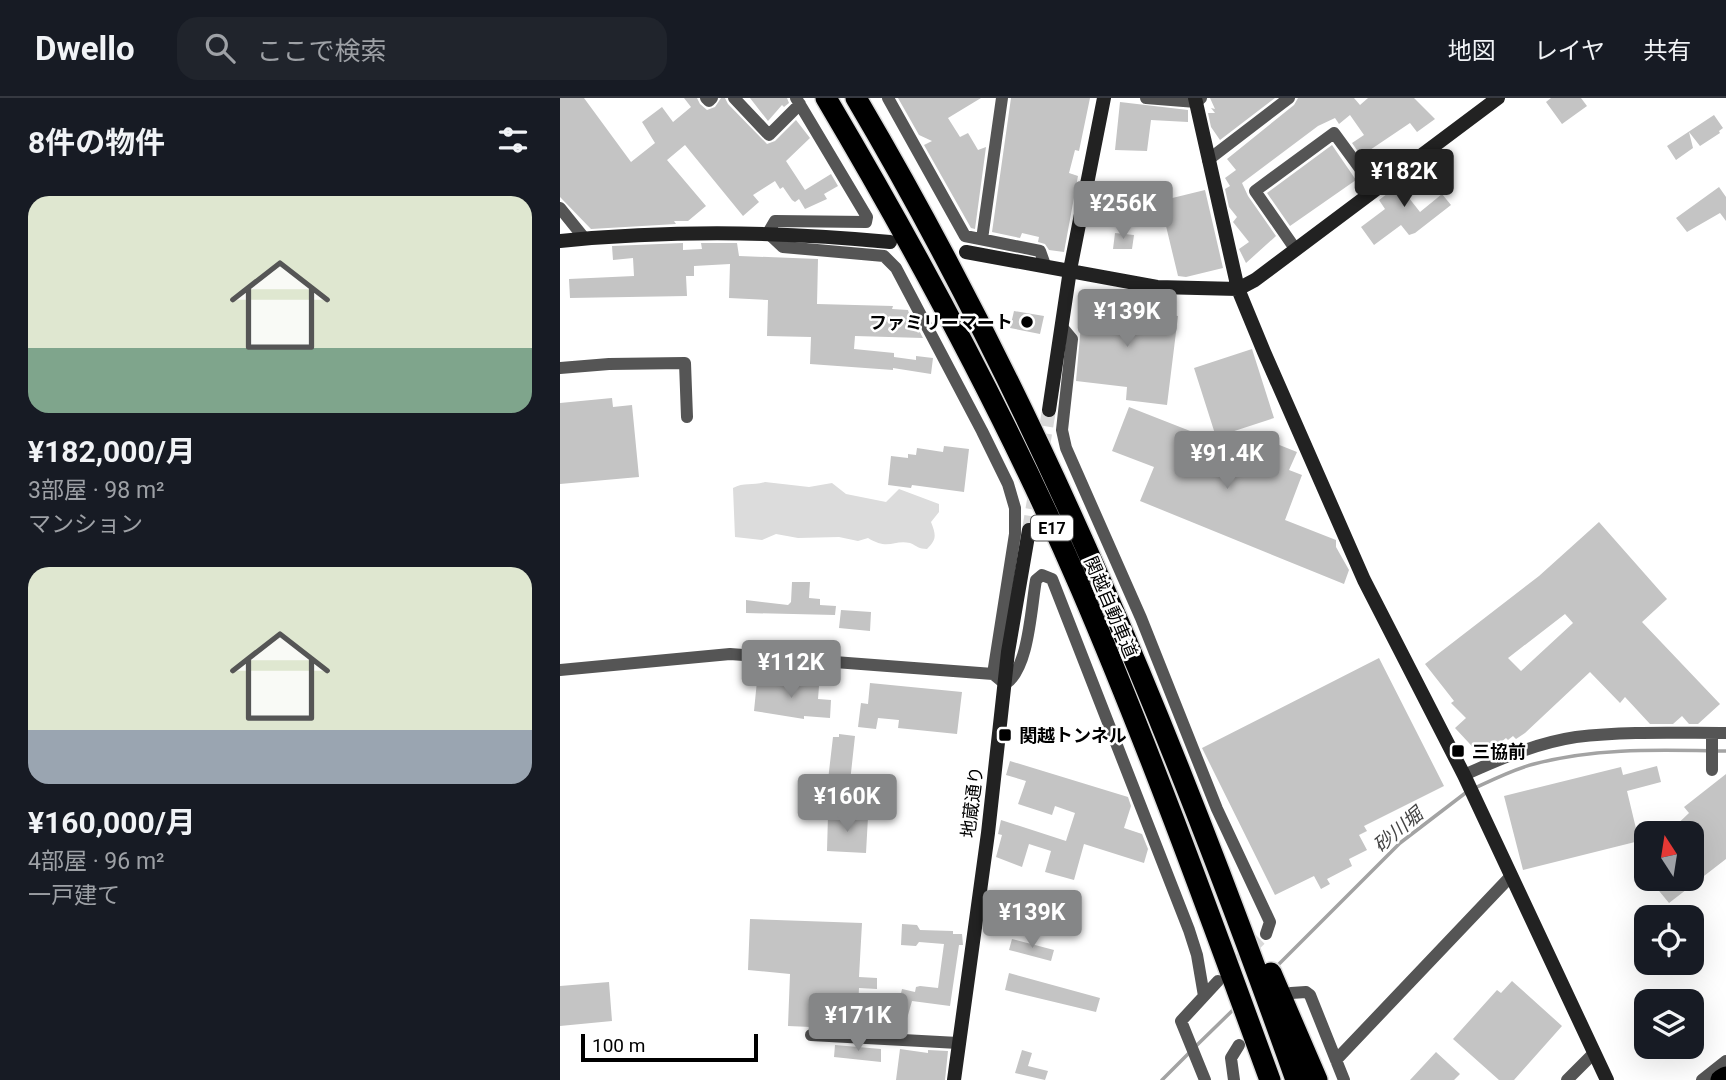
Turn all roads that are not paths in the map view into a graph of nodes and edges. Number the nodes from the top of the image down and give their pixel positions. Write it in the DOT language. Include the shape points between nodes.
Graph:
graph roads {
  1 [pos="734,98"];
  2 [pos="826,98"];
  3 [pos="856,98"];
  4 [pos="888,98"];
  5 [pos="1002,98"];
  6 [pos="1104,98"];
  7 [pos="1146,98"];
  8 [pos="1289,98"];
  9 [pos="1499,98"];
  10 [pos="1197,99"];
  11 [pos="798,101"];
  12 [pos="1208,160"];
  13 [pos="1375,189"];
  14 [pos="560,208"];
  15 [pos="768,233"];
  16 [pos="585,239"];
  17 [pos="982,239"];
  18 [pos="560,241"];
  19 [pos="890,242"];
  20 [pos="1296,250"];
  21 [pos="966,251"];
  22 [pos="1045,265"];
  23 [pos="1070,270"];
  24 [pos="1238,289"];
  25 [pos="1062,327"];
  26 [pos="560,368"];
  27 [pos="1049,410"];
  28 [pos="687,417"];
  29 [pos="1029,530"];
  30 [pos="560,670"];
  31 [pos="993,674"];
  32 [pos="1004,684"];
  33 [pos="1726,733"];
  34 [pos="1712,736"];
  35 [pos="1712,767"];
  36 [pos="1465,777"];
  37 [pos="1511,876"];
  38 [pos="1259,947"];
  39 [pos="1225,980"];
  40 [pos="1205,996"];
  41 [pos="1280,998"];
  42 [pos="811,1035"];
  43 [pos="1245,1036"];
  44 [pos="958,1043"];
  45 [pos="1593,1054"];
  46 [pos="1336,1060"];
  47 [pos="1726,1061"];
  48 [pos="1726,1077"];
  49 [pos="954,1080"];
  50 [pos="1205,1080"];
  51 [pos="1234,1080"];
  52 [pos="1270,1080"];
  53 [pos="1296,1080"];
  54 [pos="1317,1080"];
  55 [pos="1344,1080"];
  56 [pos="1567,1080"];
  57 [pos="1607,1080"];
  58 [pos="1702,1080"];
  59 [pos="1721,1080"];
  1 -- 11 [label="street" via="769,135"];
  2 -- 39 [label="highway, 関越自動車道 / E17" via="929,276 1075,576"];
  3 -- 38 [label="highway, 関越自動車道 / E17" via="950,265 1052,467"];
  4 -- 17 [label="street" via="962,232"];
  5 -- 17 [label="street"];
  6 -- 23 [label="street"];
  7 -- 10 [label="street"];
  8 -- 12 [label="street"];
  9 -- 13 [label="street"];
  10 -- 12 [label="street"];
  11 -- 15 [label="street" via="866,222 787,219 775,221"];
  12 -- 24 [label="street"];
  13 -- 20 [label="street"];
  13 -- 20 [label="street" via="1334,133 1255,191"];
  14 -- 16 [label="street"];
  15 -- 16 [label="street"];
  15 -- 19 [label="street"];
  15 -- 31 [label="street" via="783,247 884,256 902,278 953,374 1008,484 1015,508"];
  16 -- 18 [label="street"];
  17 -- 22 [label="street" via="1040,251"];
  20 -- 24 [label="street"];
  21 -- 22 [label="street"];
  22 -- 23 [label="street"];
  23 -- 24 [label="street" via="1157,287"];
  23 -- 25 [label="street"];
  24 -- 36 [label="street" via="1364,580"];
  25 -- 27 [label="street"];
  25 -- 38 [label="street" via="1072,338 1062,430 1066,448 1141,618 1217,809 1270,922"];
  26 -- 28 [label="street" via="685,363"];
  29 -- 32 [label="street, 地蔵通り"];
  30 -- 31 [label="street" via="730,654"];
  31 -- 32 [label="street"];
  32 -- 40 [label="street" via="1013,679 1021,664 1036,580 1047,575 1189,930"];
  32 -- 44 [label="street, 地蔵通り"];
  33 -- 34 [label="street"];
  34 -- 35 [label="street"];
  34 -- 36 [label="street" via="1575,737 1500,758"];
  36 -- 37 [label="street"];
  37 -- 45 [label="street"];
  37 -- 46 [label="street"];
  38 -- 41 [label="highway, 関越自動車道"];
  39 -- 40 [label="street"];
  39 -- 43 [label="highway, 関越自動車道 / E17"];
  40 -- 50 [label="street" via="1181,1020"];
  41 -- 46 [label="street" via="1310,995"];
  41 -- 53 [label="highway"];
  41 -- 54 [label="highway"];
  42 -- 44 [label="street"];
  43 -- 51 [label="street" via="1231,1058"];
  43 -- 52 [label="highway, 関越自動車道 / E17"];
  44 -- 49 [label="street, 地蔵通り"];
  45 -- 56 [label="street"];
  45 -- 57 [label="street"];
  46 -- 55 [label="street"];
  47 -- 58 [label="street"];
  48 -- 59 [label="highway"];
}
